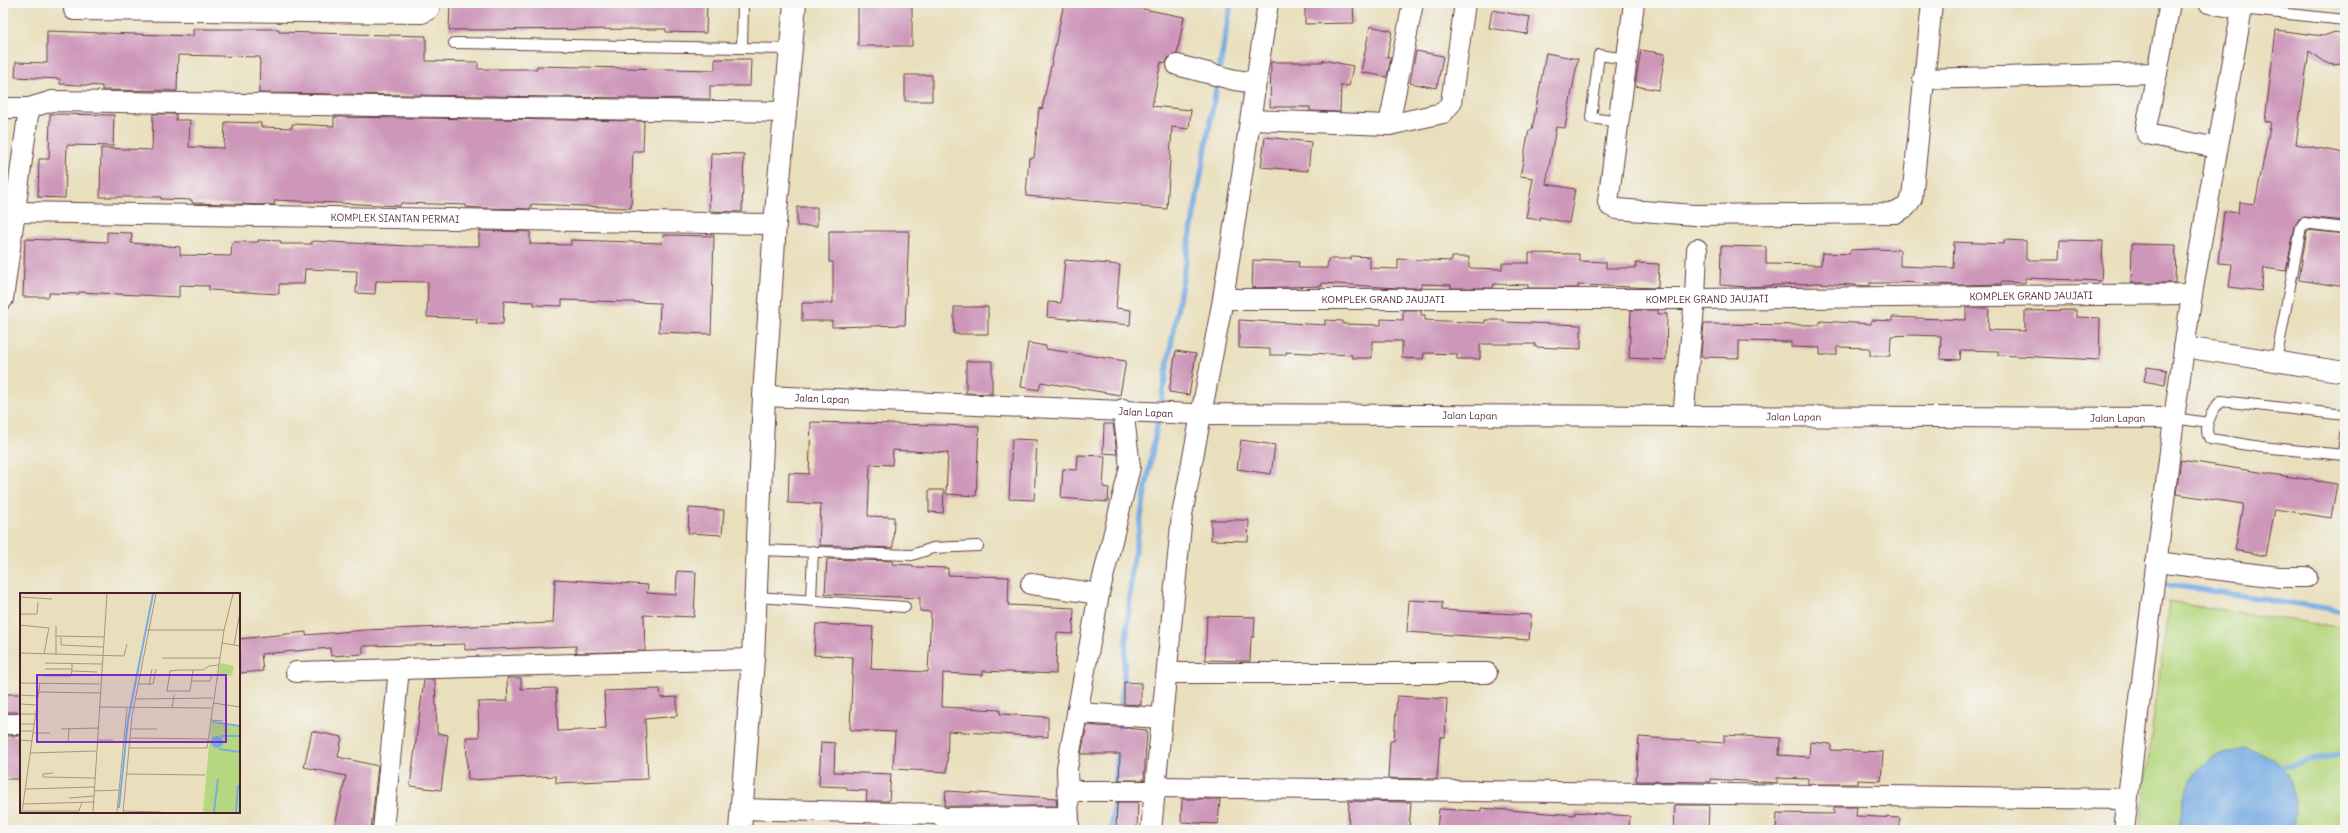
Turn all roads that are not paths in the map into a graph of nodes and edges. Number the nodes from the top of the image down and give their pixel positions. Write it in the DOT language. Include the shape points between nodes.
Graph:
graph roads {
  1 [pos="430,3"];
  2 [pos="743,3"];
  3 [pos="795,3"];
  4 [pos="1268,3"];
  5 [pos="1413,3"];
  6 [pos="1466,3"];
  7 [pos="1634,3"];
  8 [pos="1932,3"];
  9 [pos="2170,3"];
  10 [pos="2209,3"];
  11 [pos="2242,6"];
  12 [pos="74,10"];
  13 [pos="2345,20"];
  14 [pos="454,44"];
  15 [pos="742,48"];
  16 [pos="791,49"];
  17 [pos="1627,59"];
  18 [pos="1177,65"];
  19 [pos="2157,74"];
  20 [pos="1923,79"];
  21 [pos="1255,84"];
  22 [pos="3,108"];
  23 [pos="29,108"];
  24 [pos="785,112"];
  25 [pos="1251,120"];
  26 [pos="1619,122"];
  27 [pos="1389,125"];
  28 [pos="2217,148"];
  29 [pos="15,212"];
  30 [pos="775,224"];
  31 [pos="2345,228"];
  32 [pos="1698,249"];
  33 [pos="6,261"];
  34 [pos="2192,294"];
  35 [pos="3,299"];
  36 [pos="1223,299"];
  37 [pos="1695,299"];
  38 [pos="2184,346"];
  39 [pos="2276,361"];
  40 [pos="2345,372"];
  41 [pos="764,396"];
  42 [pos="1132,410"];
  43 [pos="1198,413"];
  44 [pos="2345,415"];
  45 [pos="1683,416"];
  46 [pos="2174,418"];
  47 [pos="2208,423"];
  48 [pos="2345,435"];
  49 [pos="2344,454"];
  50 [pos="978,546"];
  51 [pos="758,550"];
  52 [pos="813,551"];
  53 [pos="2156,562"];
  54 [pos="2307,578"];
  55 [pos="1031,584"];
  56 [pos="1099,594"];
  57 [pos="756,598"];
  58 [pos="811,600"];
  59 [pos="905,607"];
  60 [pos="753,659"];
  61 [pos="399,669"];
  62 [pos="296,672"];
  63 [pos="1167,673"];
  64 [pos="1487,673"];
  65 [pos="1082,714"];
  66 [pos="1162,718"];
  67 [pos="3,724"];
  68 [pos="20,724"];
  69 [pos="1155,789"];
  70 [pos="1074,790"];
  71 [pos="2127,799"];
  72 [pos="742,809"];
  73 [pos="1069,824"];
  74 [pos="383,830"];
  75 [pos="740,830"];
  76 [pos="1152,830"];
  77 [pos="2124,830"];
  1 -- 12 [label="street" via="429,9 422,13"];
  2 -- 15 [label="lane"];
  3 -- 16 [label="street"];
  4 -- 21 [label="street"];
  5 -- 27 [label="street"];
  6 -- 27 [label="street" via="1451,103 1443,113"];
  7 -- 17 [label="street"];
  8 -- 20 [label="street"];
  9 -- 19 [label="street"];
  10 -- 11 [label="street"];
  11 -- 13 [label="lane"];
  11 -- 28 [label="street"];
  14 -- 15 [label="lane"];
  15 -- 16 [label="lane"];
  16 -- 24 [label="street"];
  17 -- 26 [label="street"];
  17 -- 26 [label="lane" via="1599,55 1591,118"];
  18 -- 21 [label="street"];
  19 -- 20 [label="street"];
  19 -- 28 [label="street" via="2146,128 2148,134"];
  20 -- 26 [label="street" via="1912,198 1906,207 1895,213 1694,215 1617,209 1608,202"];
  21 -- 25 [label="street"];
  22 -- 23 [label="street"];
  23 -- 24 [label="street" via="52,101"];
  23 -- 29 [label="street"];
  24 -- 30 [label="street"];
  25 -- 27 [label="street"];
  25 -- 36 [label="street"];
  28 -- 34 [label="street"];
  29 -- 30 [label="street, KOMPLEK SIANTAN PERMAI"];
  29 -- 33 [label="street"];
  30 -- 41 [label="street"];
  31 -- 39 [label="lane" via="2310,223 2304,223 2301,227"];
  32 -- 37 [label="street"];
  33 -- 35 [label="street"];
  34 -- 37 [label="street, KOMPLEK GRAND JAUJATI"];
  34 -- 38 [label="street"];
  36 -- 37 [label="street, KOMPLEK GRAND JAUJATI"];
  36 -- 43 [label="street"];
  37 -- 45 [label="street"];
  38 -- 39 [label="street"];
  38 -- 46 [label="street"];
  39 -- 40 [label="street"];
  41 -- 42 [label="street, Jalan Lapan"];
  41 -- 51 [label="street"];
  42 -- 43 [label="street, Jalan Lapan"];
  42 -- 56 [label="street" via="1130,467"];
  43 -- 45 [label="street, Jalan Lapan"];
  43 -- 63 [label="street" via="1182,515"];
  44 -- 47 [label="lane" via="2221,401"];
  45 -- 46 [label="street, Jalan Lapan"];
  46 -- 47 [label="lane"];
  46 -- 53 [label="street"];
  47 -- 49 [label="lane" via="2207,432 2210,439 2261,447"];
  48 -- 49 [label="lane"];
  50 -- 52 [label="lane" via="933,548 912,555"];
  51 -- 52 [label="lane"];
  51 -- 57 [label="street"];
  52 -- 58 [label="lane"];
  53 -- 54 [label="street"];
  53 -- 71 [label="street"];
  55 -- 56 [label="street"];
  56 -- 65 [label="street"];
  57 -- 58 [label="lane"];
  57 -- 60 [label="street"];
  58 -- 59 [label="lane"];
  60 -- 61 [label="street"];
  60 -- 72 [label="street"];
  61 -- 62 [label="street"];
  61 -- 74 [label="street"];
  63 -- 64 [label="street"];
  63 -- 66 [label="street"];
  65 -- 66 [label="street"];
  65 -- 70 [label="street" via="1067,768"];
  66 -- 69 [label="street"];
  67 -- 68 [label="street"];
  69 -- 70 [label="street"];
  69 -- 71 [label="street"];
  69 -- 76 [label="street"];
  70 -- 73 [label="street"];
  71 -- 77 [label="street"];
  72 -- 73 [label="street" via="940,816"];
  72 -- 75 [label="street"];
}
